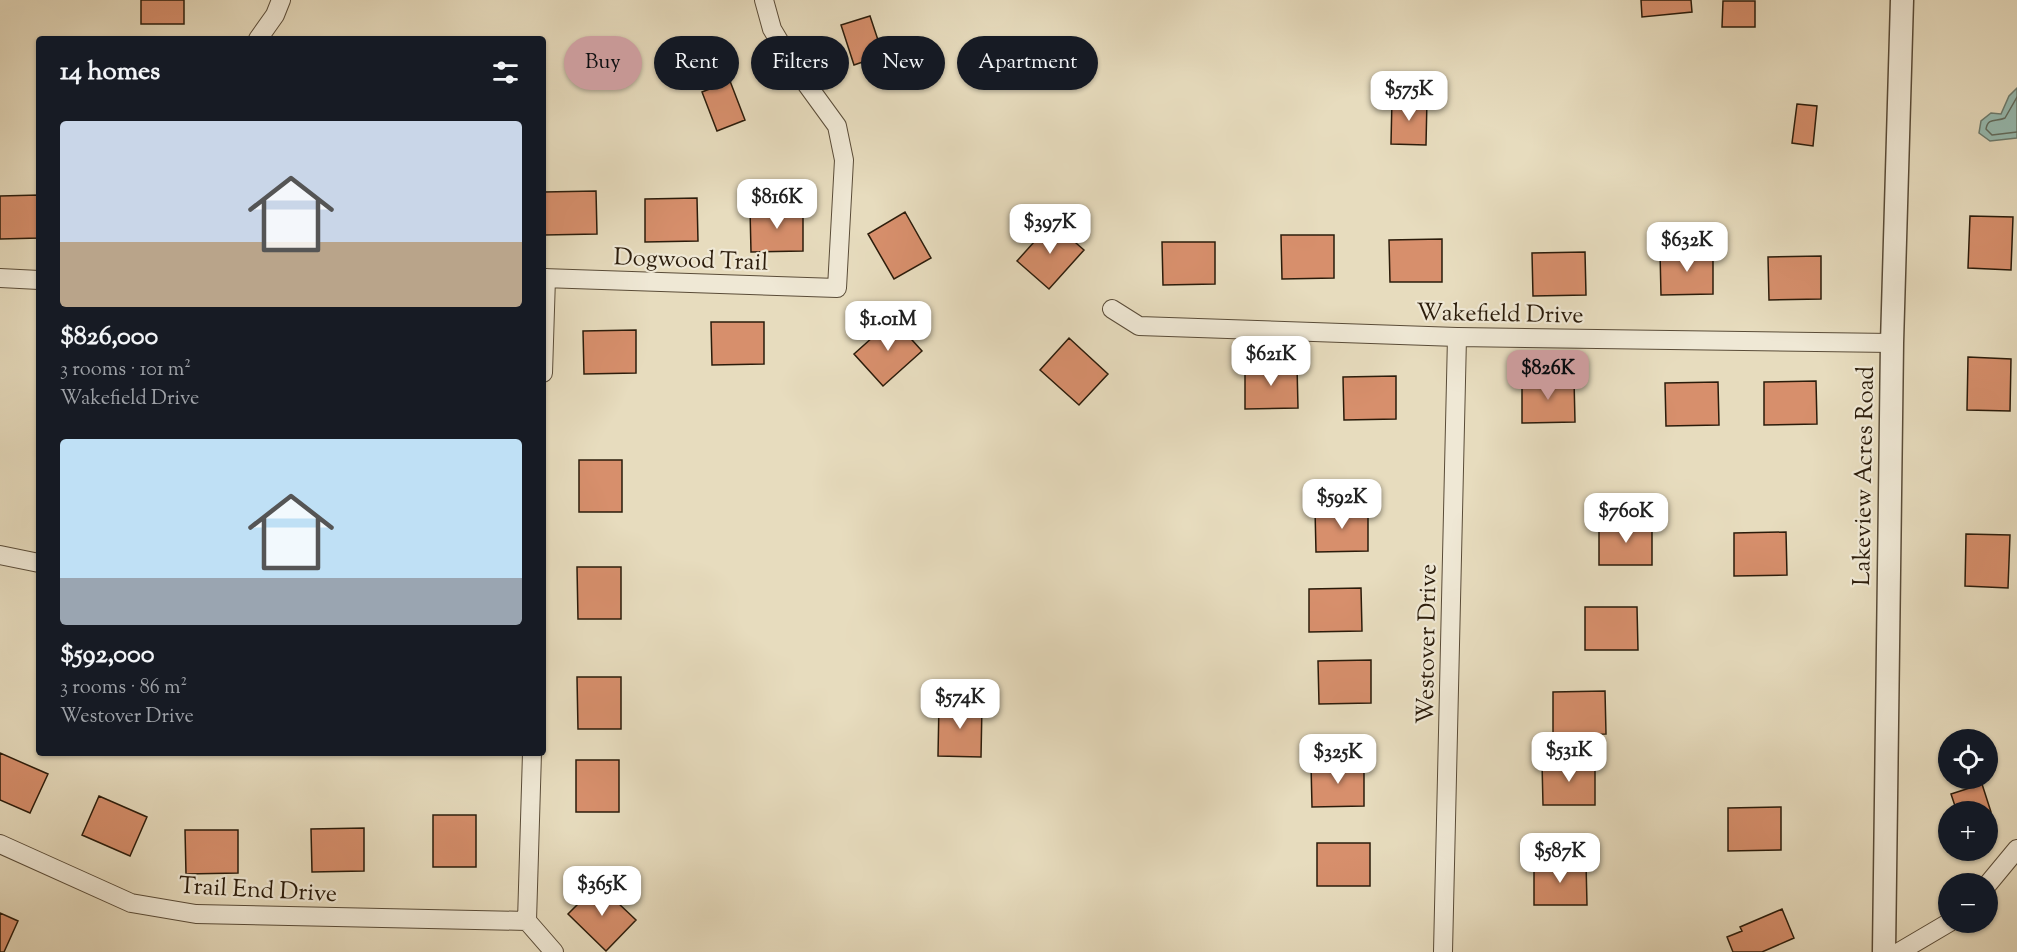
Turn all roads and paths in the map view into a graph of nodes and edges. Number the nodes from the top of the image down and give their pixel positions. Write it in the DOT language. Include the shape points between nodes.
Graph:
graph roads {
  1 [pos="281,0"];
  2 [pos="764,0"];
  3 [pos="1902,0"];
  4 [pos="260,36"];
  5 [pos="0,278"];
  6 [pos="546,278"];
  7 [pos="36,280"];
  8 [pos="1112,309"];
  9 [pos="1457,338"];
  10 [pos="1892,343"];
  11 [pos="0,555"];
  12 [pos="36,562"];
  13 [pos="532,756"];
  14 [pos="0,844"];
  15 [pos="2017,849"];
  16 [pos="1997,873"];
  17 [pos="527,921"];
  18 [pos="1938,929"];
  19 [pos="554,952"];
  20 [pos="1443,952"];
  21 [pos="1884,952"];
  22 [pos="1899,952"];
  1 -- 4 [label="street"];
  2 -- 6 [label="street, Dogwood Trail" via="772,29 837,126 844,160 837,288"];
  3 -- 10 [label="street, Lakeview Acres Road"];
  5 -- 7 [label="street"];
  8 -- 9 [label="street, Wakefield Drive" via="1139,326"];
  9 -- 10 [label="street, Wakefield Drive"];
  9 -- 20 [label="street, Westover Drive"];
  10 -- 21 [label="street, Lakeview Acres Road"];
  11 -- 12 [label="street"];
  13 -- 17 [label="street"];
  14 -- 17 [label="street, Trail End Drive" via="131,903 196,914"];
  15 -- 16 [label="street"];
  17 -- 19 [label="street"];
  18 -- 22 [label="street"];
}
